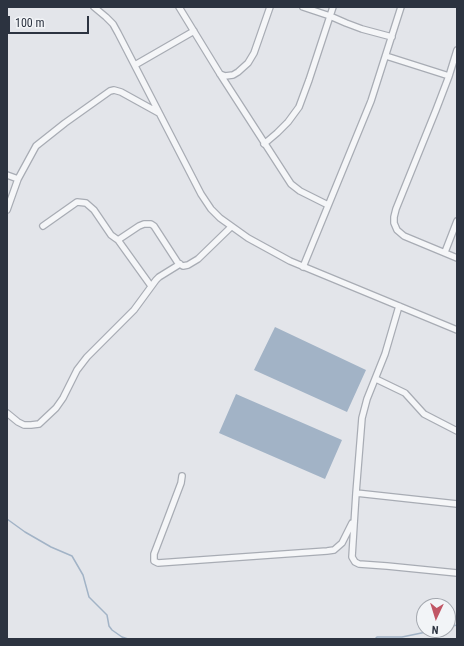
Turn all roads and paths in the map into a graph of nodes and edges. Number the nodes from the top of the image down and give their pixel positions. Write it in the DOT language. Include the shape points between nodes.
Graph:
graph roads {
  1 [pos="94,7"];
  2 [pos="179,7"];
  3 [pos="270,7"];
  4 [pos="303,7"];
  5 [pos="333,7"];
  6 [pos="401,7"];
  7 [pos="330,16"];
  8 [pos="194,31"];
  9 [pos="392,37"];
  10 [pos="457,50"];
  11 [pos="386,56"];
  12 [pos="135,65"];
  13 [pos="220,74"];
  14 [pos="449,76"];
  15 [pos="160,113"];
  16 [pos="264,144"];
  17 [pos="7,175"];
  18 [pos="18,179"];
  19 [pos="328,205"];
  20 [pos="7,210"];
  21 [pos="457,221"];
  22 [pos="43,226"];
  23 [pos="231,227"];
  24 [pos="118,240"];
  25 [pos="445,252"];
  26 [pos="457,258"];
  27 [pos="180,264"];
  28 [pos="303,267"];
  29 [pos="151,286"];
  30 [pos="399,306"];
  31 [pos="457,330"];
  32 [pos="376,379"];
  33 [pos="7,413"];
  34 [pos="457,431"];
  35 [pos="182,476"];
  36 [pos="356,493"];
  37 [pos="457,504"];
  38 [pos="354,520"];
  39 [pos="457,573"];
  1 -- 12 [label="street" via="113,24"];
  2 -- 8 [label="street"];
  3 -- 13 [label="street" via="248,63 233,75"];
  4 -- 7 [label="street"];
  5 -- 7 [label="street"];
  6 -- 9 [label="street"];
  7 -- 9 [label="street" via="362,29"];
  7 -- 16 [label="street" via="299,107 288,122"];
  8 -- 12 [label="street"];
  8 -- 13 [label="street"];
  9 -- 11 [label="street"];
  10 -- 14 [label="street"];
  11 -- 14 [label="street"];
  11 -- 19 [label="street"];
  12 -- 15 [label="street"];
  13 -- 16 [label="street"];
  14 -- 25 [label="street" via="394,217 397,230 404,236"];
  15 -- 18 [label="street" via="114,90 36,146"];
  15 -- 23 [label="street" via="201,194 211,209"];
  16 -- 19 [label="street" via="291,184"];
  17 -- 18 [label="street"];
  18 -- 20 [label="street"];
  19 -- 28 [label="street"];
  21 -- 25 [label="street"];
  22 -- 24 [label="street" via="77,202 83,202 94,210 111,235"];
  23 -- 27 [label="street" via="198,260 188,265"];
  23 -- 28 [label="street"];
  24 -- 27 [label="street" via="139,226 151,224"];
  24 -- 29 [label="street"];
  25 -- 26 [label="street"];
  27 -- 29 [label="street" via="159,277"];
  28 -- 30 [label="street"];
  29 -- 33 [label="street" via="134,310 82,363 63,398 40,424 28,425 18,422"];
  30 -- 31 [label="street"];
  30 -- 32 [label="street"];
  32 -- 34 [label="street" via="405,393 424,414"];
  32 -- 36 [label="street" via="362,418"];
  35 -- 38 [label="street" via="182,483 154,554 154,561 158,563 334,550 342,543"];
  36 -- 37 [label="street"];
  36 -- 38 [label="street"];
  38 -- 39 [label="street" via="352,557 357,563"];
}
